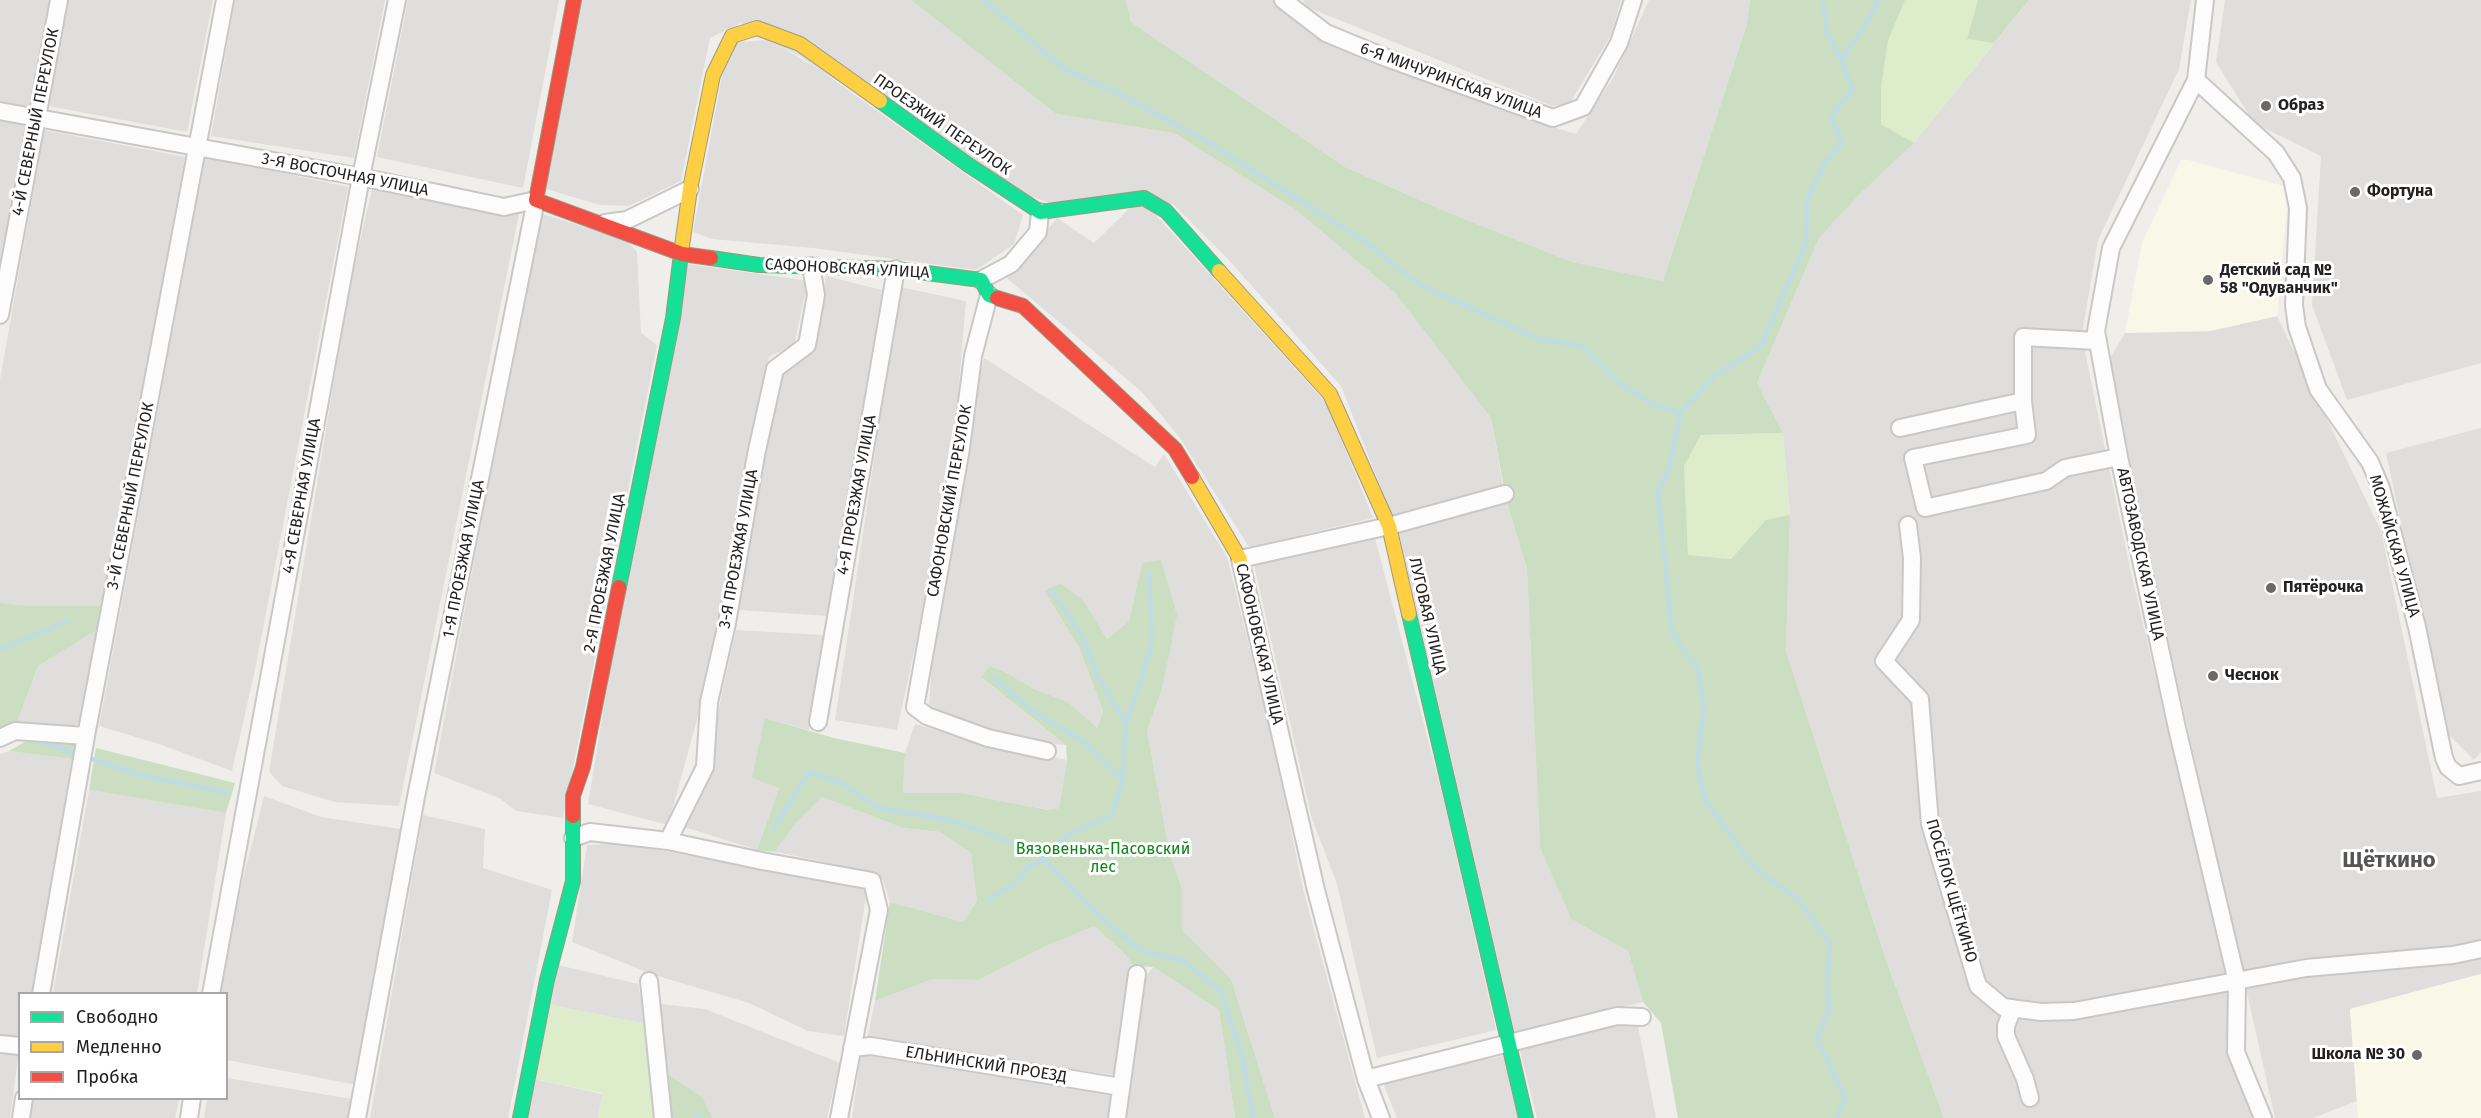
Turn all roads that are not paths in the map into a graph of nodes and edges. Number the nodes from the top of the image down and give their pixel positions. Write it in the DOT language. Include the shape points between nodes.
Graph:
graph roads {
  1 [pos="58,0"];
  2 [pos="225,0"];
  3 [pos="397,0"];
  4 [pos="574,0"];
  5 [pos="1283,0"];
  6 [pos="1633,0"];
  7 [pos="2205,0"];
  8 [pos="732,36"];
  9 [pos="2196,80"];
  10 [pos="0,111"];
  11 [pos="36,118"];
  12 [pos="197,148"];
  13 [pos="361,177"];
  14 [pos="690,189"];
  15 [pos="536,200"];
  16 [pos="1040,212"];
  17 [pos="602,223"];
  18 [pos="681,254"];
  19 [pos="811,266"];
  20 [pos="896,269"];
  21 [pos="981,280"];
  22 [pos="989,295"];
  23 [pos="0,315"];
  24 [pos="2097,341"];
  25 [pos="2023,401"];
  26 [pos="1900,428"];
  27 [pos="2119,457"];
  28 [pos="1505,494"];
  29 [pos="1908,525"];
  30 [pos="1389,526"];
  31 [pos="1240,560"];
  32 [pos="818,722"];
  33 [pos="86,736"];
  34 [pos="0,738"];
  35 [pos="1047,751"];
  36 [pos="2481,771"];
  37 [pos="573,838"];
  38 [pos="669,841"];
  39 [pos="2481,950"];
  40 [pos="1137,974"];
  41 [pos="649,981"];
  42 [pos="2236,982"];
  43 [pos="41,992"];
  44 [pos="212,992"];
  45 [pos="2013,1008"];
  46 [pos="1642,1017"];
  47 [pos="0,1044"];
  48 [pos="1508,1044"];
  49 [pos="18,1046"];
  50 [pos="852,1048"];
  51 [pos="1366,1079"];
  52 [pos="1121,1087"];
  53 [pos="2030,1098"];
  54 [pos="24,1100"];
  55 [pos="192,1100"];
  56 [pos="21,1118"];
  57 [pos="189,1118"];
  58 [pos="357,1118"];
  59 [pos="519,1118"];
  60 [pos="663,1118"];
  61 [pos="839,1118"];
  62 [pos="1117,1118"];
  63 [pos="1381,1118"];
  64 [pos="1526,1118"];
  65 [pos="2263,1118"];
  1 -- 11 [label="street, 4-Й СЕВЕРНЫЙ ПЕРЕУЛОК"];
  2 -- 12 [label="street, 3-Й СЕВЕРНЫЙ ПЕРЕУЛОК"];
  3 -- 13 [label="street, 4-Я СЕВЕРНАЯ УЛИЦА"];
  4 -- 15 [label="street, 1-Я ПРОЕЗЖАЯ УЛИЦА"];
  5 -- 6 [label="street, 6-Я МИЧУРИНСКАЯ УЛИЦА" via="1326,33 1553,118 1583,106 1619,43"];
  7 -- 9 [label="street, АВТОЗАВОДСКАЯ УЛИЦА"];
  8 -- 14 [label="street, 2-Я ПРОЕЗЖАЯ УЛИЦА" via="713,75"];
  8 -- 16 [label="street, ПРОЕЗЖИЙ ПЕРЕУЛОК" via="757,28 800,44 966,164"];
  9 -- 24 [label="street, АВТОЗАВОДСКАЯ УЛИЦА" via="2111,248"];
  9 -- 36 [label="street, МОЖАЙСКАЯ УЛИЦА" via="2276,153 2292,178 2298,208 2294,305 2298,327 2318,389 2370,462 2381,488 2417,627 2444,758 2459,776"];
  10 -- 11 [label="street, 3-Я ВОСТОЧНАЯ УЛИЦА"];
  11 -- 12 [label="street, 3-Я ВОСТОЧНАЯ УЛИЦА"];
  11 -- 23 [label="street, 4-Й СЕВЕРНЫЙ ПЕРЕУЛОК"];
  12 -- 13 [label="street, 3-Я ВОСТОЧНАЯ УЛИЦА"];
  12 -- 33 [label="street, 3-Й СЕВЕРНЫЙ ПЕРЕУЛОК"];
  13 -- 15 [label="street, 3-Я ВОСТОЧНАЯ УЛИЦА" via="504,207"];
  13 -- 44 [label="street, 4-Я СЕВЕРНАЯ УЛИЦА"];
  14 -- 17 [label="street" via="627,220"];
  14 -- 18 [label="street, 2-Я ПРОЕЗЖАЯ УЛИЦА"];
  15 -- 17 [label="street"];
  15 -- 58 [label="street, 1-Я ПРОЕЗЖАЯ УЛИЦА"];
  16 -- 21 [label="street" via="1038,232 1011,264"];
  16 -- 30 [label="street, ЛУГОВАЯ УЛИЦА" via="1144,198 1166,212 1330,394"];
  17 -- 18 [label="street"];
  18 -- 19 [label="street, САФОНОВСКАЯ УЛИЦА" via="759,265"];
  18 -- 37 [label="street, 2-Я ПРОЕЗЖАЯ УЛИЦА" via="673,318 586,756 573,796"];
  19 -- 20 [label="street, САФОНОВСКАЯ УЛИЦА"];
  19 -- 38 [label="street, 3-Я ПРОЕЗЖАЯ УЛИЦА" via="816,295 807,345 775,369 756,455 709,702 705,767"];
  20 -- 21 [label="street, САФОНОВСКАЯ УЛИЦА"];
  20 -- 32 [label="street, 4-Я ПРОЕЗЖАЯ УЛИЦА"];
  21 -- 22 [label="street"];
  22 -- 31 [label="street, САФОНОВСКАЯ УЛИЦА" via="1023,306 1174,449"];
  22 -- 35 [label="street, САФОНОВСКИЙ ПЕРЕУЛОК" via="974,356 915,707 927,716 988,738"];
  24 -- 25 [label="street" via="2023,337"];
  24 -- 27 [label="street, АВТОЗАВОДСКАЯ УЛИЦА"];
  25 -- 26 [label="street"];
  25 -- 27 [label="street" via="2028,435 1913,458 1925,508 2046,482 2065,468"];
  27 -- 42 [label="street, АВТОЗАВОДСКАЯ УЛИЦА"];
  28 -- 30 [label="street"];
  29 -- 45 [label="street, ПОСЁЛОК ЩЁТКИНО" via="1911,620 1884,662 1920,699 1930,824 1978,986 2003,1007"];
  30 -- 31 [label="street"];
  30 -- 48 [label="street, ЛУГОВАЯ УЛИЦА"];
  31 -- 51 [label="street, САФОНОВСКАЯ УЛИЦА" via="1316,890"];
  33 -- 34 [label="street" via="15,731"];
  33 -- 43 [label="street, 3-Й СЕВЕРНЫЙ ПЕРЕУЛОК"];
  37 -- 38 [label="street" via="590,832"];
  37 -- 59 [label="street, 2-Я ПРОЕЗЖАЯ УЛИЦА" via="573,880 547,980"];
  38 -- 50 [label="street" via="872,881 879,909"];
  39 -- 42 [label="street, ПОСЁЛОК ЩЁТКИНО" via="2306,968"];
  40 -- 52 [label="street"];
  41 -- 60 [label="street"];
  42 -- 45 [label="street, ПОСЁЛОК ЩЁТКИНО" via="2074,1011"];
  42 -- 65 [label="street, АВТОЗАВОДСКАЯ УЛИЦА" via="2236,1052"];
  45 -- 53 [label="street" via="2006,1036"];
  46 -- 48 [label="street" via="1617,1016"];
  47 -- 49 [label="street"];
  48 -- 51 [label="street"];
  48 -- 64 [label="street, ЛУГОВАЯ УЛИЦА"];
  50 -- 52 [label="street, ЕЛЬНИНСКИЙ ПРОЕЗД" via="871,1046"];
  50 -- 61 [label="street"];
  51 -- 63 [label="street, САФОНОВСКАЯ УЛИЦА"];
  52 -- 62 [label="street"];
  54 -- 56 [label="street"];
  55 -- 57 [label="street"];
}
